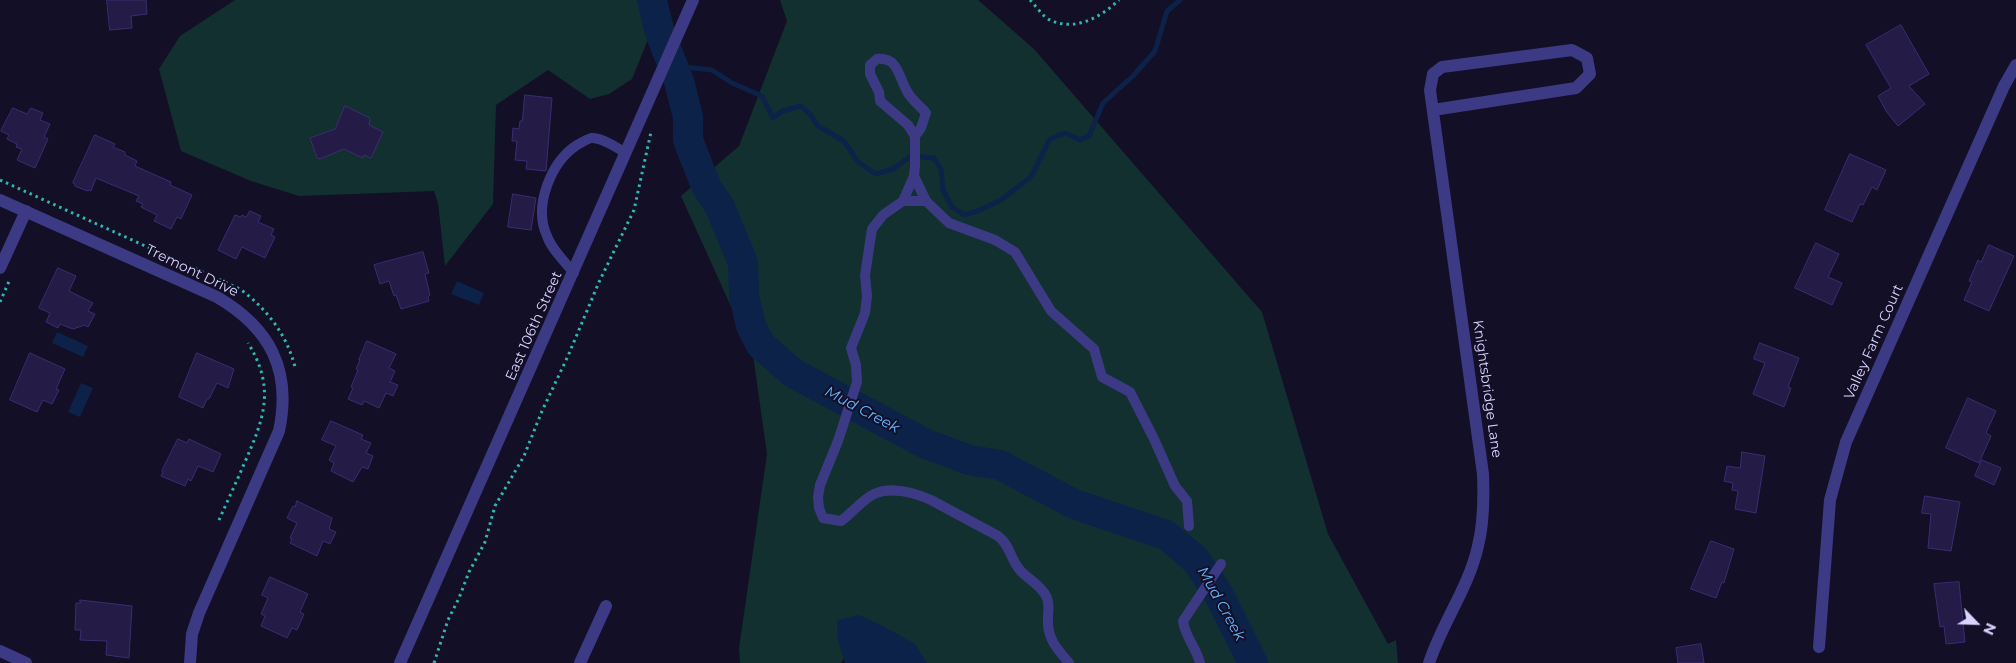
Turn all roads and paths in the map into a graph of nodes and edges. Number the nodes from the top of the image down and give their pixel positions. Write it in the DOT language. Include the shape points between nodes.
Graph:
graph roads {
  1 [pos="1030,0"];
  2 [pos="1118,0"];
  3 [pos="692,2"];
  4 [pos="2016,65"];
  5 [pos="1433,110"];
  6 [pos="652,130"];
  7 [pos="915,140"];
  8 [pos="626,153"];
  9 [pos="914,171"];
  10 [pos="0,180"];
  11 [pos="0,200"];
  12 [pos="903,201"];
  13 [pos="926,201"];
  14 [pos="26,211"];
  15 [pos="0,268"];
  16 [pos="574,273"];
  17 [pos="12,274"];
  18 [pos="0,302"];
  19 [pos="247,341"];
  20 [pos="296,375"];
  21 [pos="219,520"];
  22 [pos="1189,526"];
  23 [pos="1221,564"];
  24 [pos="606,606"];
  25 [pos="1820,647"];
  26 [pos="0,650"];
  27 [pos="26,663"];
  28 [pos="190,663"];
  29 [pos="400,663"];
  30 [pos="434,663"];
  31 [pos="580,663"];
  32 [pos="1069,663"];
  33 [pos="1200,663"];
  34 [pos="1430,663"];
  1 -- 2 [label="path" via="1049,20 1070,24 1096,17"];
  3 -- 8 [label="street, East 106th Street"];
  4 -- 25 [label="street, Valley Farm Court" via="1846,442 1830,500"];
  5 -- 5 [label="street, Knightsbridge Lane" via="1576,88 1590,74 1587,58 1572,50 1442,67 1433,74 1430,90"];
  5 -- 34 [label="street, Knightsbridge Lane" via="1483,474 1484,510 1478,547"];
  6 -- 30 [label="path" via="634,210 599,282 524,456 495,506 485,542 448,620"];
  7 -- 7 [label="lane" via="908,125 880,101 870,74 870,65 876,59 886,58 893,63 909,95 926,113"];
  7 -- 9 [label="lane"];
  8 -- 16 [label="street, East 106th Street"];
  8 -- 16 [label="lane" via="591,138 567,152 555,168 542,209 546,236"];
  9 -- 12 [label="lane"];
  9 -- 13 [label="lane"];
  10 -- 20 [label="path" via="240,289 258,304 285,339"];
  11 -- 14 [label="street, Tremont Drive"];
  12 -- 13 [label="lane"];
  12 -- 32 [label="lane" via="883,215 872,229 865,275 865,313 851,348 857,382 820,485 819,508 824,518 841,521 874,494 906,492 931,500 998,536 1009,547 1018,568 1038,585 1046,597 1050,634"];
  13 -- 22 [label="lane" via="949,223 995,240 1015,252 1051,311 1094,349 1102,377 1130,392 1175,486 1187,501"];
  14 -- 15 [label="street"];
  14 -- 28 [label="street, Tremont Drive" via="230,305 246,315 271,347 283,400 278,430 199,613 192,634"];
  16 -- 29 [label="street, East 106th Street"];
  17 -- 18 [label="path"];
  19 -- 21 [label="path" via="263,381 263,414 256,438"];
  23 -- 33 [label="lane" via="1183,621 1184,632"];
  24 -- 31 [label="street"];
  26 -- 27 [label="street"];
}
